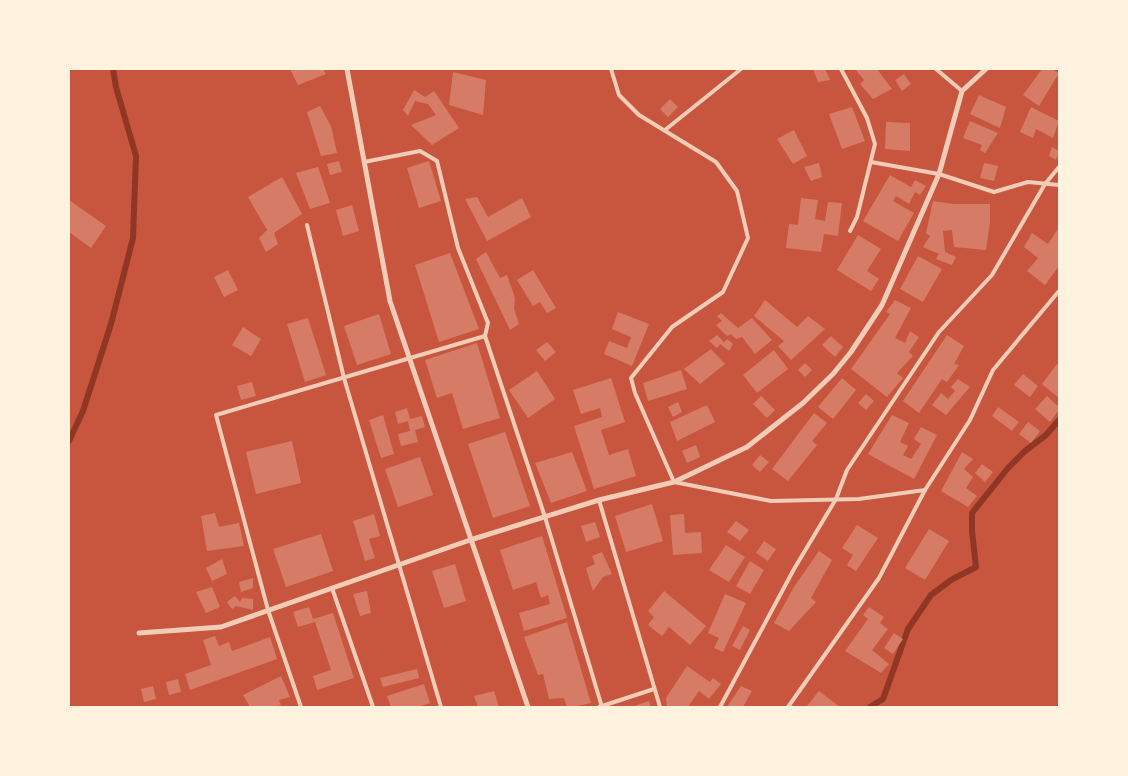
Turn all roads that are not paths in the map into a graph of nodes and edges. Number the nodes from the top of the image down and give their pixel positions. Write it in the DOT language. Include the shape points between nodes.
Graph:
graph roads {
  1 [pos="347,69"];
  2 [pos="611,69"];
  3 [pos="741,69"];
  4 [pos="841,69"];
  5 [pos="936,69"];
  6 [pos="986,69"];
  7 [pos="962,91"];
  8 [pos="664,130"];
  9 [pos="364,162"];
  10 [pos="871,162"];
  11 [pos="1059,167"];
  12 [pos="939,174"];
  13 [pos="1046,184"];
  14 [pos="1059,185"];
  15 [pos="307,225"];
  16 [pos="850,231"];
  17 [pos="1059,291"];
  18 [pos="485,336"];
  19 [pos="409,358"];
  20 [pos="344,378"];
  21 [pos="674,482"];
  22 [pos="924,490"];
  23 [pos="836,499"];
  24 [pos="598,500"];
  25 [pos="545,517"];
  26 [pos="470,540"];
  27 [pos="399,565"];
  28 [pos="332,588"];
  29 [pos="268,610"];
  30 [pos="139,633"];
  31 [pos="654,689"];
  32 [pos="301,707"];
  33 [pos="373,707"];
  34 [pos="441,707"];
  35 [pos="528,707"];
  36 [pos="601,707"];
  37 [pos="660,707"];
  38 [pos="720,707"];
  39 [pos="788,707"];
  1 -- 9 [label="street"];
  2 -- 8 [label="lane" via="619,95 640,115"];
  3 -- 8 [label="lane"];
  4 -- 10 [label="lane" via="867,118 876,144"];
  5 -- 7 [label="lane"];
  6 -- 7 [label="street"];
  7 -- 12 [label="street"];
  8 -- 21 [label="lane" via="716,162 737,191 748,238 723,292 672,327 632,378 635,393"];
  9 -- 18 [label="lane" via="420,151 437,161 458,248 488,323"];
  9 -- 19 [label="street" via="390,301"];
  10 -- 12 [label="lane"];
  10 -- 16 [label="lane" via="857,217"];
  11 -- 13 [label="lane"];
  12 -- 13 [label="lane" via="994,192 1028,182"];
  12 -- 21 [label="street" via="882,305 833,374 746,447"];
  13 -- 14 [label="lane"];
  13 -- 23 [label="lane" via="992,275 939,332 890,405 847,470"];
  15 -- 20 [label="lane"];
  17 -- 22 [label="lane" via="993,370 970,420"];
  18 -- 19 [label="lane"];
  18 -- 25 [label="lane"];
  19 -- 20 [label="lane"];
  19 -- 26 [label="street"];
  20 -- 27 [label="lane"];
  20 -- 29 [label="lane" via="216,416"];
  21 -- 23 [label="lane" via="771,501"];
  21 -- 24 [label="street"];
  22 -- 23 [label="lane"];
  22 -- 39 [label="lane" via="878,578"];
  23 -- 38 [label="lane" via="794,569"];
  24 -- 25 [label="street"];
  24 -- 31 [label="lane"];
  25 -- 26 [label="street"];
  25 -- 36 [label="lane"];
  26 -- 27 [label="street"];
  26 -- 35 [label="street"];
  27 -- 28 [label="street"];
  27 -- 34 [label="lane"];
  28 -- 29 [label="street"];
  28 -- 33 [label="lane"];
  29 -- 30 [label="street" via="221,626"];
  29 -- 32 [label="lane"];
  31 -- 36 [label="lane"];
  31 -- 37 [label="lane"];
}
